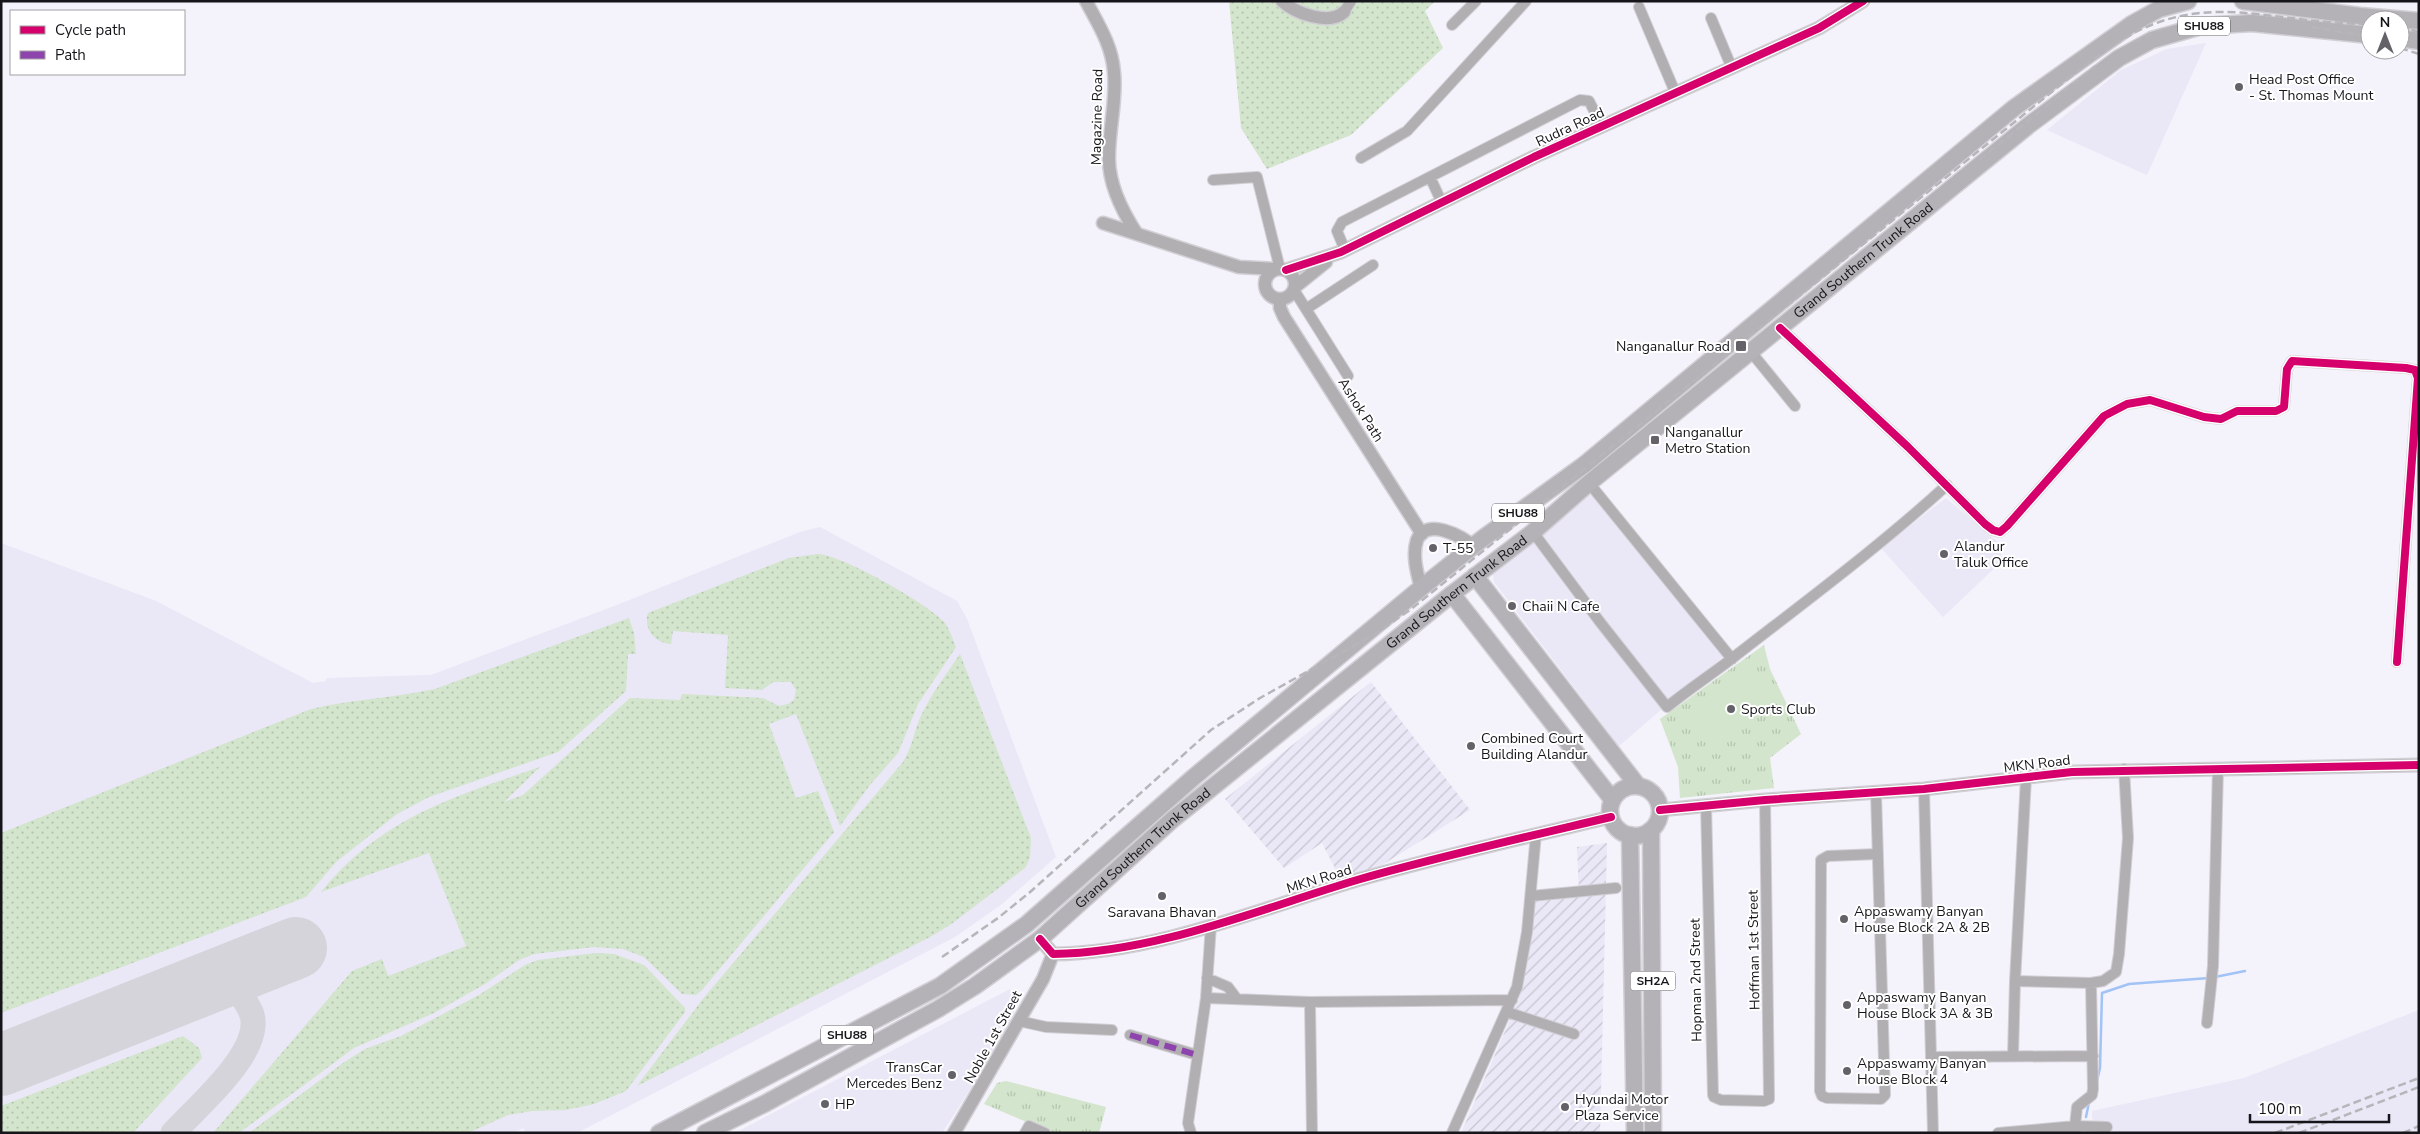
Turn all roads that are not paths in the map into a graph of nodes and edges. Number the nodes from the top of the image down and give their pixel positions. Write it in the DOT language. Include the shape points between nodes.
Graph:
graph roads {
  1 [pos="1086,1"];
  2 [pos="1282,1"];
  3 [pos="1476,1"];
  4 [pos="1526,1"];
  5 [pos="1863,1"];
  6 [pos="2188,1"];
  7 [pos="2242,1"];
  8 [pos="2155,6"];
  9 [pos="1348,7"];
  10 [pos="1639,7"];
  11 [pos="1711,18"];
  12 [pos="2419,21"];
  13 [pos="1452,25"];
  14 [pos="2360,34"];
  15 [pos="1732,66"];
  16 [pos="2045,85"];
  17 [pos="1675,92"];
  18 [pos="2059,102"];
  19 [pos="1602,126"];
  20 [pos="1361,158"];
  21 [pos="1430,177"];
  22 [pos="1213,180"];
  23 [pos="1442,203"];
  24 [pos="1103,223"];
  25 [pos="1136,234"];
  26 [pos="1343,251"];
  27 [pos="1373,265"];
  28 [pos="1239,267"];
  29 [pos="1281,269"];
  30 [pos="1264,286"];
  31 [pos="1294,288"];
  32 [pos="1280,300"];
  33 [pos="1306,309"];
  34 [pos="1780,328"];
  35 [pos="1751,352"];
  36 [pos="1348,376"];
  37 [pos="1795,406"];
  38 [pos="1589,484"];
  39 [pos="1946,486"];
  40 [pos="1533,532"];
  41 [pos="1422,534"];
  42 [pos="1473,546"];
  43 [pos="1475,576"];
  44 [pos="1421,588"];
  45 [pos="1452,594"];
  46 [pos="1732,658"];
  47 [pos="2397,662"];
  48 [pos="2419,766"];
  49 [pos="2218,768"];
  50 [pos="2124,769"];
  51 [pos="2026,778"];
  52 [pos="1638,786"];
  53 [pos="1924,790"];
  54 [pos="1876,793"];
  55 [pos="1612,800"];
  56 [pos="1765,800"];
  57 [pos="1706,806"];
  58 [pos="1660,810"];
  59 [pos="1611,818"];
  60 [pos="1651,830"];
  61 [pos="1536,834"];
  62 [pos="1630,835"];
  63 [pos="1878,854"];
  64 [pos="1616,888"];
  65 [pos="1531,896"];
  66 [pos="1027,924"];
  67 [pos="1211,925"];
  68 [pos="1040,938"];
  69 [pos="1054,954"];
  70 [pos="1207,978"];
  71 [pos="2015,981"];
  72 [pos="2091,983"];
  73 [pos="940,986"];
  74 [pos="1206,998"];
  75 [pos="1237,999"];
  76 [pos="952,1000"];
  77 [pos="1512,1000"];
  78 [pos="1310,1002"];
  79 [pos="1507,1012"];
  80 [pos="1020,1021"];
  81 [pos="2207,1023"];
  82 [pos="1112,1030"];
  83 [pos="1574,1034"];
  84 [pos="1130,1035"];
  85 [pos="1197,1055"];
  86 [pos="2013,1056"];
  87 [pos="2093,1056"];
  88 [pos="1932,1057"];
  89 [pos="1769,1099"];
  90 [pos="2107,1127"];
  91 [pos="2076,1129"];
  92 [pos="660,1133"];
  93 [pos="705,1133"];
  94 [pos="954,1133"];
  95 [pos="1025,1133"];
  96 [pos="1045,1133"];
  97 [pos="1191,1133"];
  98 [pos="1312,1133"];
  99 [pos="1452,1133"];
  100 [pos="1635,1133"];
  101 [pos="1653,1133"];
  102 [pos="1933,1133"];
  103 [pos="1998,1133"];
  1 -- 25 [label="street, Magazine Road" via="1105,37 1112,60 1115,82 1109,163 1120,204"];
  2 -- 9 [label="street" via="1301,12 1317,16 1335,17"];
  3 -- 13 [label="street"];
  4 -- 20 [label="street" via="1407,131"];
  5 -- 15 [label="street, Rudra Road" via="1819,28"];
  6 -- 8 [label="main road, Grand Southern Trunk Road / SHU88"];
  7 -- 12 [label="main road, SHU88"];
  8 -- 16 [label="main road, Grand Southern Trunk Road / SHU88"];
  10 -- 17 [label="street"];
  11 -- 15 [label="street"];
  14 -- 18 [label="main road, Grand Southern Trunk Road / SHU88" via="2252,23 2201,26 2152,40 2118,58"];
  15 -- 17 [label="street, Rudra Road"];
  16 -- 18 [label="main road"];
  16 -- 42 [label="main road, Grand Southern Trunk Road / SHU88" via="1584,465"];
  17 -- 19 [label="street, Rudra Road"];
  18 -- 34 [label="main road, Grand Southern Trunk Road / SHU88"];
  19 -- 21 [label="street" via="1589,101 1580,100"];
  19 -- 23 [label="street, Rudra Road"];
  21 -- 23 [label="street"];
  21 -- 26 [label="street" via="1342,222 1338,231"];
  22 -- 29 [label="street" via="1257,177"];
  23 -- 26 [label="street, Rudra Road"];
  24 -- 25 [label="street"];
  25 -- 28 [label="street"];
  26 -- 29 [label="street, Rudra Road"];
  26 -- 31 [label="street, Rudra Road"];
  27 -- 33 [label="street"];
  28 -- 29 [label="street"];
  28 -- 30 [label="street" via="1256,276"];
  29 -- 30 [label="street" via="1266,276"];
  29 -- 31 [label="street" via="1295,279"];
  30 -- 32 [label="street" via="1268,295"];
  31 -- 32 [label="street" via="1287,298"];
  31 -- 33 [label="street"];
  32 -- 41 [label="street, Ashok Path" via="1283,314"];
  33 -- 36 [label="street"];
  34 -- 35 [label="main road, Grand Southern Trunk Road / SHU88"];
  34 -- 39 [label="street"];
  35 -- 37 [label="street"];
  35 -- 38 [label="main road, Grand Southern Trunk Road / SHU88"];
  38 -- 40 [label="main road, Grand Southern Trunk Road / SHU88"];
  38 -- 46 [label="street"];
  39 -- 46 [label="street" via="1911,518"];
  39 -- 47 [label="street" via="1985,524 2000,532 2104,416 2127,404 2150,400 2221,419 2237,411 2276,411 2284,407 2287,369 2292,361 2415,370 2418,378"];
  40 -- 43 [label="main road, Grand Southern Trunk Road / SHU88"];
  40 -- 46 [label="street" via="1668,707"];
  41 -- 42 [label="street" via="1430,530 1444,531"];
  41 -- 44 [label="street" via="1417,540 1415,557"];
  42 -- 44 [label="main road, Grand Southern Trunk Road / SHU88"];
  43 -- 45 [label="main road, Grand Southern Trunk Road / SHU88"];
  43 -- 52 [label="main road"];
  44 -- 66 [label="main road, Grand Southern Trunk Road / SHU88" via="1194,777"];
  45 -- 55 [label="main road"];
  45 -- 68 [label="main road, Grand Southern Trunk Road / SHU88" via="1173,819"];
  48 -- 49 [label="street, MKN Road"];
  49 -- 50 [label="street, MKN Road"];
  49 -- 81 [label="street" via="2213,966"];
  50 -- 51 [label="street, MKN Road"];
  50 -- 72 [label="street" via="2128,838 2119,954 2116,972 2103,981"];
  51 -- 53 [label="street, MKN Road"];
  51 -- 71 [label="street"];
  52 -- 55 [label="main road" via="1619,791"];
  52 -- 58 [label="main road" via="1655,796"];
  53 -- 54 [label="street, MKN Road"];
  53 -- 88 [label="street"];
  54 -- 56 [label="street, MKN Road"];
  54 -- 63 [label="street"];
  55 -- 59 [label="main road"];
  56 -- 57 [label="street, MKN Road"];
  56 -- 89 [label="street, Hoffman 1st Street"];
  57 -- 58 [label="street, MKN Road"];
  57 -- 89 [label="street, Hopman 2nd Street" via="1713,1094 1714,1098 1721,1100"];
  58 -- 60 [label="main road, SH2A" via="1658,822"];
  59 -- 61 [label="street, MKN Road"];
  59 -- 62 [label="main road" via="1620,831"];
  60 -- 62 [label="main road" via="1641,835"];
  60 -- 101 [label="main road, SH2A"];
  61 -- 65 [label="street"];
  61 -- 67 [label="street, MKN Road" via="1359,880"];
  62 -- 100 [label="main road, SH2A"];
  63 -- 63 [label="street" via="1885,1095 1881,1100 1827,1098 1820,1090 1821,860 1828,856"];
  64 -- 65 [label="street"];
  65 -- 77 [label="street" via="1520,974"];
  66 -- 68 [label="main road"];
  66 -- 73 [label="main road, Grand Southern Trunk Road / SHU88"];
  67 -- 69 [label="street, MKN Road" via="1117,948"];
  67 -- 70 [label="street"];
  68 -- 69 [label="street"];
  68 -- 76 [label="main road, Grand Southern Trunk Road / SHU88"];
  69 -- 80 [label="street, Noble 1st Street"];
  70 -- 74 [label="street"];
  70 -- 75 [label="street" via="1228,987"];
  71 -- 72 [label="street"];
  71 -- 86 [label="street"];
  72 -- 87 [label="street"];
  73 -- 76 [label="main road"];
  73 -- 92 [label="main road, Grand Southern Trunk Road / SHU88"];
  74 -- 75 [label="street"];
  74 -- 85 [label="street"];
  75 -- 78 [label="street"];
  76 -- 93 [label="main road, Grand Southern Trunk Road / SHU88"];
  77 -- 78 [label="street"];
  77 -- 79 [label="street"];
  78 -- 98 [label="street"];
  79 -- 83 [label="street"];
  79 -- 99 [label="street"];
  80 -- 82 [label="street" via="1046,1027"];
  80 -- 94 [label="street, Noble 1st Street"];
  84 -- 85 [label="street"];
  85 -- 97 [label="street" via="1188,1123"];
  86 -- 87 [label="street"];
  86 -- 88 [label="street"];
  87 -- 91 [label="street" via="2092,1095 2077,1107"];
  88 -- 102 [label="street"];
  90 -- 91 [label="street"];
  91 -- 103 [label="street"];
  95 -- 96 [label="street" via="1029,1126"];
}
